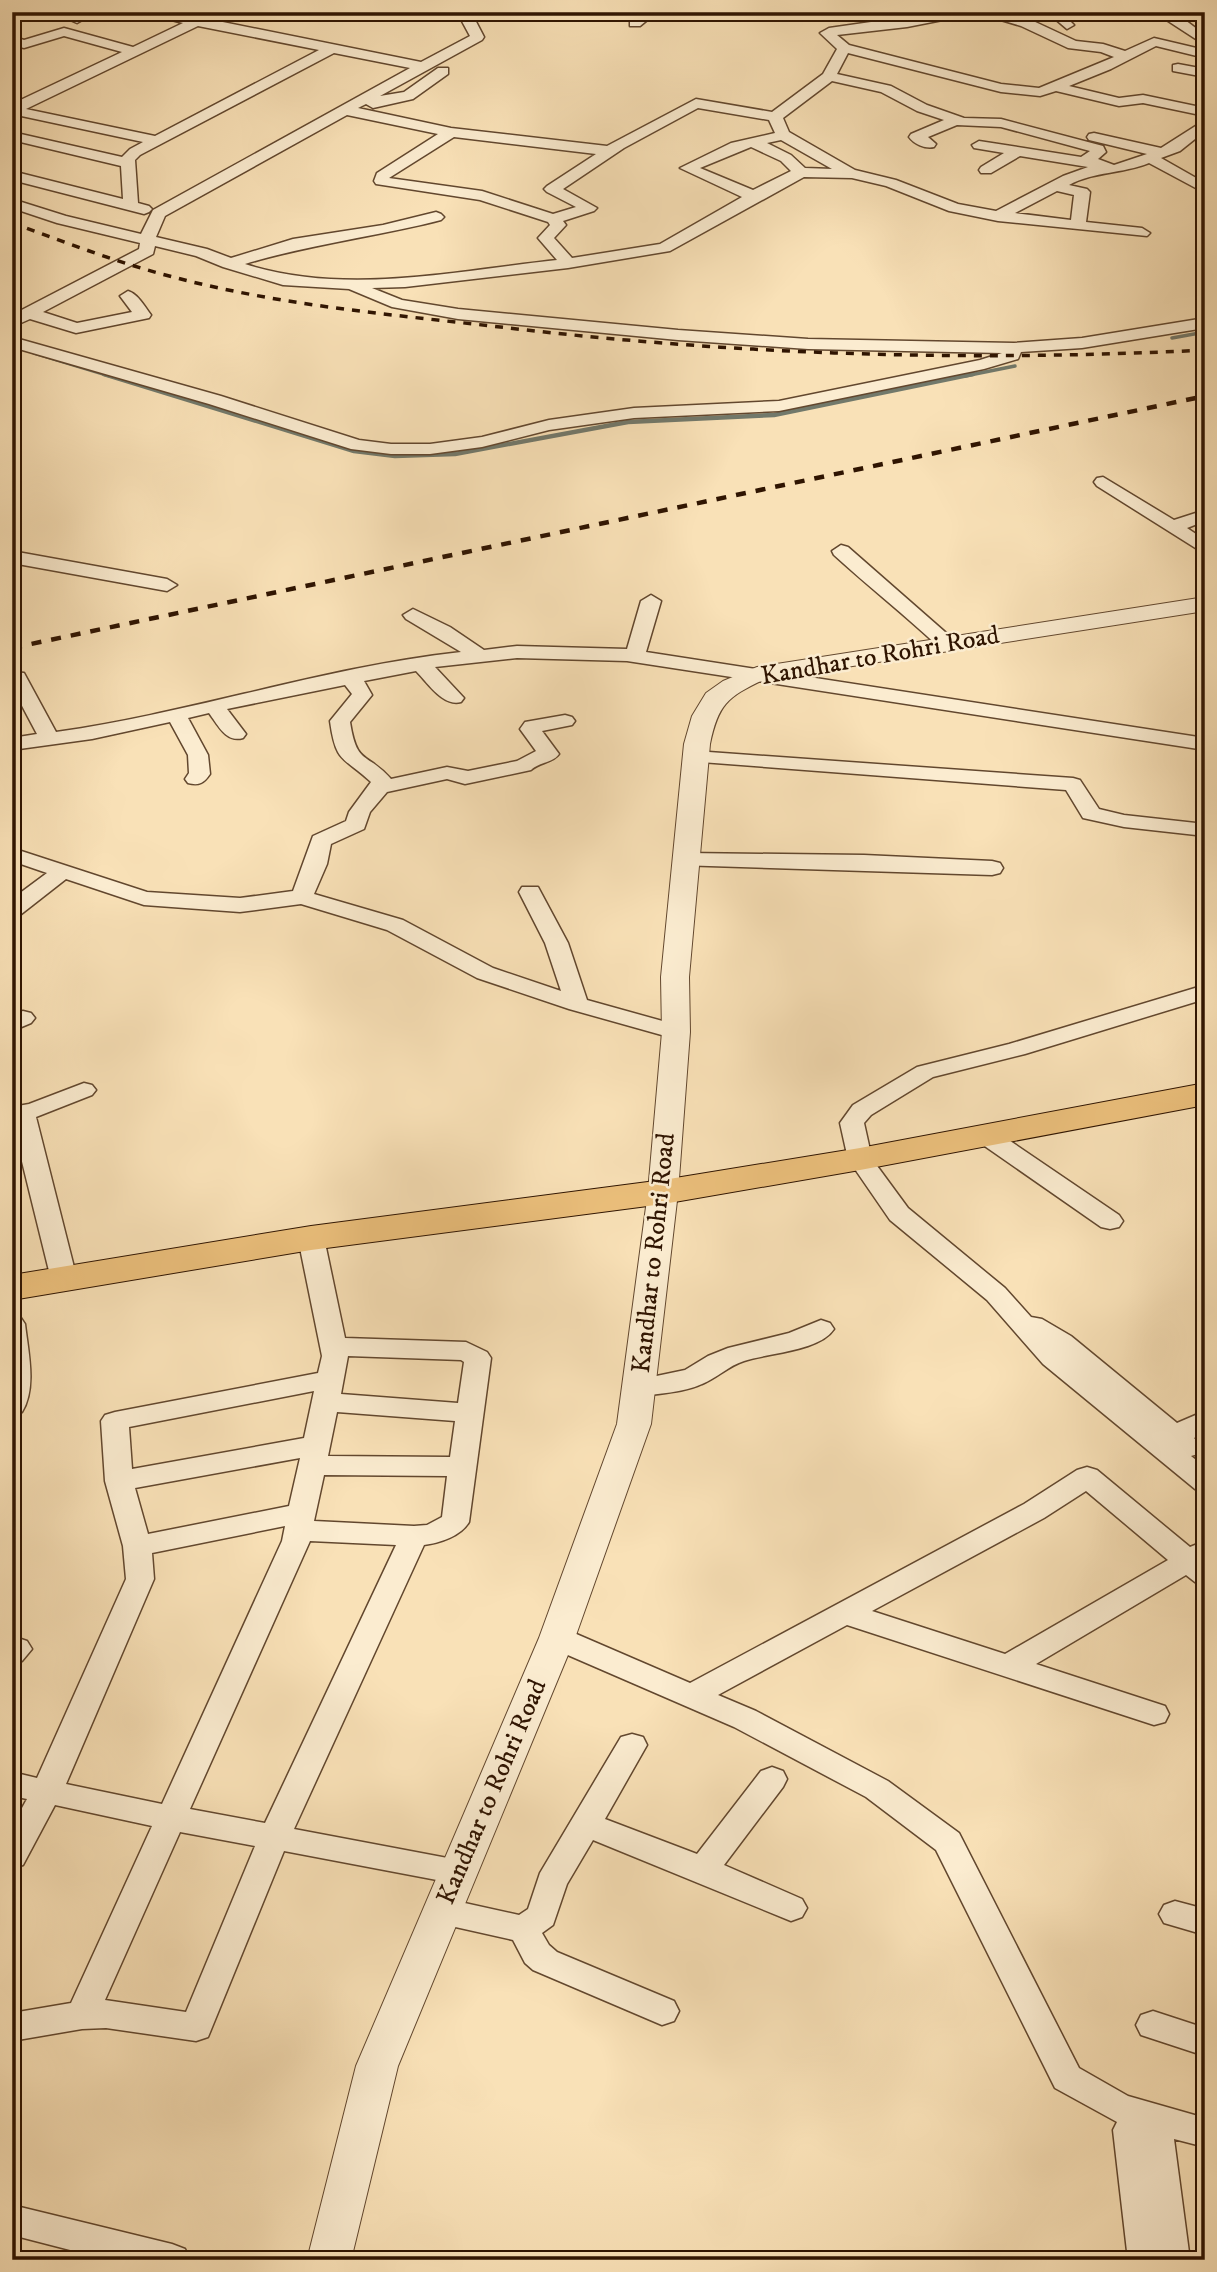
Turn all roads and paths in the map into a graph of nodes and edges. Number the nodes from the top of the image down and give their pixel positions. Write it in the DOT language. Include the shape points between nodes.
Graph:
graph roads {
  1 [pos="58,12"];
  2 [pos="147,12"];
  3 [pos="215,12"];
  4 [pos="464,12"];
  5 [pos="651,12"];
  6 [pos="963,12"];
  7 [pos="980,12"];
  8 [pos="1053,12"];
  9 [pos="1188,12"];
  10 [pos="77,19"];
  11 [pos="195,22"];
  12 [pos="635,23"];
  13 [pos="1067,25"];
  14 [pos="12,40"];
  15 [pos="1205,41"];
  16 [pos="844,48"];
  17 [pos="332,49"];
  18 [pos="134,51"];
  19 [pos="1205,54"];
  20 [pos="1126,56"];
  21 [pos="426,66"];
  22 [pos="1178,68"];
  23 [pos="1205,73"];
  24 [pos="829,76"];
  25 [pos="1053,86"];
  26 [pos="351,111"];
  27 [pos="1205,112"];
  28 [pos="775,117"];
  29 [pos="957,120"];
  30 [pos="1205,124"];
  31 [pos="451,132"];
  32 [pos="782,135"];
  33 [pos="12,136"];
  34 [pos="1094,136"];
  35 [pos="156,140"];
  36 [pos="752,142"];
  37 [pos="929,144"];
  38 [pos="979,145"];
  39 [pos="810,150"];
  40 [pos="610,151"];
  41 [pos="1015,153"];
  42 [pos="1156,156"];
  43 [pos="784,157"];
  44 [pos="128,163"];
  45 [pos="1096,165"];
  46 [pos="986,170"];
  47 [pos="801,172"];
  48 [pos="12,174"];
  49 [pos="852,174"];
  50 [pos="1055,186"];
  51 [pos="425,188"];
  52 [pos="1205,189"];
  53 [pos="754,196"];
  54 [pos="391,198"];
  55 [pos="12,203"];
  56 [pos="131,205"];
  57 [pos="158,213"];
  58 [pos="998,216"];
  59 [pos="436,217"];
  60 [pos="553,219"];
  61 [pos="1078,225"];
  62 [pos="1142,233"];
  63 [pos="148,240"];
  64 [pos="229,264"];
  65 [pos="568,264"];
  66 [pos="345,284"];
  67 [pos="128,296"];
  68 [pos="28,313"];
  69 [pos="12,322"];
  70 [pos="1205,323"];
  71 [pos="12,342"];
  72 [pos="1014,348"];
  73 [pos="1103,482"];
  74 [pos="1205,515"];
  75 [pos="1172,527"];
  76 [pos="1205,548"];
  77 [pos="841,551"];
  78 [pos="12,557"];
  79 [pos="167,585"];
  80 [pos="651,601"];
  81 [pos="1205,604"];
  82 [pos="413,615"];
  83 [pos="946,643"];
  84 [pos="480,656"];
  85 [pos="635,656"];
  86 [pos="421,664"];
  87 [pos="757,674"];
  88 [pos="17,677"];
  89 [pos="351,678"];
  90 [pos="454,698"];
  91 [pos="214,706"];
  92 [pos="176,714"];
  93 [pos="565,721"];
  94 [pos="236,734"];
  95 [pos="50,738"];
  96 [pos="12,744"];
  97 [pos="1205,744"];
  98 [pos="695,757"];
  99 [pos="195,779"];
  100 [pos="381,788"];
  101 [pos="1205,830"];
  102 [pos="12,854"];
  103 [pos="686,860"];
  104 [pos="992,868"];
  105 [pos="65,870"];
  106 [pos="530,892"];
  107 [pos="302,897"];
  108 [pos="12,910"];
  109 [pos="1205,992"];
  110 [pos="577,1004"];
  111 [pos="676,1032"];
  112 [pos="84,1090"];
  113 [pos="1205,1094"];
  114 [pos="18,1114"];
  115 [pos="985,1135"];
  116 [pos="860,1159"];
  117 [pos="663,1192"];
  118 [pos="1110,1221"];
  119 [pos="311,1238"];
  120 [pos="64,1279"];
  121 [pos="12,1288"];
  122 [pos="12,1324"];
  123 [pos="821,1329"];
  124 [pos="334,1346"];
  125 [pos="638,1388"];
  126 [pos="329,1391"];
  127 [pos="12,1406"];
  128 [pos="470,1413"];
  129 [pos="1205,1420"];
  130 [pos="1167,1440"];
  131 [pos="316,1455"];
  132 [pos="1205,1461"];
  133 [pos="463,1467"];
  134 [pos="119,1481"];
  135 [pos="1205,1482"];
  136 [pos="301,1522"];
  137 [pos="414,1536"];
  138 [pos="137,1546"];
  139 [pos="1199,1562"];
  140 [pos="845,1612"];
  141 [pos="556,1638"];
  142 [pos="12,1647"];
  143 [pos="12,1653"];
  144 [pos="1011,1665"];
  145 [pos="691,1696"];
  146 [pos="1154,1714"];
  147 [pos="632,1745"];
  148 [pos="772,1779"];
  149 [pos="12,1784"];
  150 [pos="47,1791"];
  151 [pos="172,1818"];
  152 [pos="586,1824"];
  153 [pos="274,1837"];
  154 [pos="12,1856"];
  155 [pos="703,1870"];
  156 [pos="458,1872"];
  157 [pos="791,1908"];
  158 [pos="442,1910"];
  159 [pos="524,1929"];
  160 [pos="662,2011"];
  161 [pos="82,2015"];
  162 [pos="1153,2025"];
  163 [pos="12,2027"];
  164 [pos="1205,2042"];
  165 [pos="1205,2133"];
  166 [pos="12,2221"];
  167 [pos="172,2260"];
  168 [pos="329,2260"];
  169 [pos="1146,2260"];
  170 [pos="1172,2260"];
  1 -- 10 [label="street"];
  2 -- 11 [label="street"];
  3 -- 11 [label="street"];
  4 -- 21 [label="street" via="477,37"];
  5 -- 12 [label="street"];
  6 -- 16 [label="street" via="827,33"];
  7 -- 20 [label="street" via="1026,23 1073,45"];
  8 -- 13 [label="street"];
  9 -- 15 [label="street" via="1170,16"];
  11 -- 17 [label="street"];
  11 -- 18 [label="street"];
  14 -- 18 [label="street" via="24,44 64,32"];
  16 -- 24 [label="street"];
  16 -- 25 [label="street" via="1002,88 1040,92"];
  17 -- 21 [label="street"];
  17 -- 35 [label="street"];
  18 -- 35 [label="street" via="12,110"];
  19 -- 20 [label="street" via="1154,42"];
  20 -- 25 [label="street"];
  21 -- 26 [label="street"];
  22 -- 23 [label="street"];
  24 -- 28 [label="street"];
  24 -- 29 [label="street" via="887,89"];
  25 -- 27 [label="street" via="1119,102 1143,99"];
  26 -- 31 [label="street"];
  26 -- 57 [label="street"];
  28 -- 32 [label="street"];
  28 -- 40 [label="street" via="696,103"];
  29 -- 37 [label="street" via="916,137"];
  29 -- 45 [label="street" via="1007,125 1098,149 1087,160"];
  30 -- 42 [label="street" via="1175,148"];
  31 -- 40 [label="street"];
  31 -- 51 [label="street" via="382,176 381,181"];
  32 -- 36 [label="street"];
  32 -- 39 [label="street"];
  33 -- 44 [label="street"];
  34 -- 42 [label="street"];
  35 -- 44 [label="street" via="135,152"];
  36 -- 43 [label="street"];
  36 -- 53 [label="street" via="687,168"];
  38 -- 41 [label="street"];
  39 -- 43 [label="street"];
  39 -- 49 [label="street"];
  40 -- 60 [label="street" via="552,189 589,208"];
  41 -- 45 [label="street" via="1026,151"];
  41 -- 46 [label="street"];
  42 -- 45 [label="street" via="1114,170"];
  42 -- 52 [label="street"];
  43 -- 47 [label="street"];
  44 -- 56 [label="street"];
  45 -- 50 [label="street"];
  47 -- 49 [label="street"];
  47 -- 53 [label="street"];
  48 -- 56 [label="street"];
  49 -- 58 [label="street" via="891,183 954,208"];
  50 -- 58 [label="street"];
  50 -- 61 [label="street" via="1082,192"];
  51 -- 54 [label="street"];
  51 -- 60 [label="street" via="482,196"];
  53 -- 65 [label="street" via="664,248"];
  55 -- 63 [label="street"];
  56 -- 57 [label="street"];
  57 -- 63 [label="street"];
  58 -- 61 [label="street"];
  59 -- 64 [label="street" via="293,244"];
  60 -- 65 [label="street" via="558,225 546,238"];
  61 -- 62 [label="street"];
  63 -- 64 [label="street" via="201,252"];
  63 -- 68 [label="street" via="147,251"];
  64 -- 66 [label="street" via="284,280"];
  65 -- 66 [label="street"];
  66 -- 72 [label="street" via="398,304 458,314 788,343"];
  67 -- 68 [label="street" via="143,315 76,328"];
  68 -- 69 [label="street"];
  70 -- 72 [label="street" via="1082,343"];
  71 -- 72 [label="street" via="357,445 430,450 634,413 779,406 984,365 1012,355"];
  73 -- 75 [label="street"];
  74 -- 75 [label="street"];
  75 -- 76 [label="street"];
  77 -- 83 [label="street"];
  78 -- 79 [label="street"];
  80 -- 85 [label="street"];
  81 -- 83 [label="street, Kandhar to Rohri Road"];
  82 -- 84 [label="street"];
  83 -- 87 [label="street, Kandhar to Rohri Road"];
  84 -- 85 [label="street" via="517,652"];
  84 -- 86 [label="street"];
  85 -- 87 [label="street"];
  86 -- 89 [label="street"];
  86 -- 90 [label="street"];
  87 -- 97 [label="street"];
  87 -- 98 [label="street, Kandhar to Rohri Road" via="724,689 703,712"];
  88 -- 95 [label="street"];
  89 -- 91 [label="street"];
  89 -- 100 [label="street" via="362,695 340,721 342,741 353,762 382,781"];
  91 -- 92 [label="street"];
  91 -- 94 [label="street"];
  92 -- 95 [label="street"];
  92 -- 99 [label="street" via="198,755 201,774"];
  93 -- 100 [label="street" via="532,726 549,754 524,766 465,778 447,773"];
  95 -- 96 [label="street"];
  98 -- 101 [label="street" via="1073,784 1091,813"];
  98 -- 103 [label="street, Kandhar to Rohri Road"];
  100 -- 107 [label="street" via="361,809 356,824 321,841"];
  102 -- 105 [label="street"];
  103 -- 104 [label="street"];
  103 -- 111 [label="street, Kandhar to Rohri Road" via="675,977"];
  105 -- 107 [label="street" via="144,898 240,905"];
  105 -- 108 [label="street"];
  106 -- 110 [label="street" via="537,913 561,951"];
  107 -- 110 [label="street" via="395,925 485,973"];
  109 -- 116 [label="street" via="925,1072 862,1110 852,1123"];
  110 -- 111 [label="street"];
  111 -- 117 [label="street, Kandhar to Rohri Road"];
  112 -- 114 [label="street"];
  113 -- 115 [label="main road"];
  114 -- 120 [label="street"];
  115 -- 116 [label="main road"];
  115 -- 118 [label="street"];
  116 -- 117 [label="main road"];
  116 -- 130 [label="street" via="899,1214 996,1294 1052,1357"];
  117 -- 119 [label="main road"];
  117 -- 125 [label="street, Kandhar to Rohri Road"];
  119 -- 120 [label="main road"];
  119 -- 124 [label="street"];
  120 -- 121 [label="main road"];
  122 -- 127 [label="street" via="17,1378"];
  123 -- 125 [label="street" via="797,1340 737,1354 693,1378"];
  124 -- 126 [label="street"];
  124 -- 128 [label="street" via="473,1354 478,1358"];
  125 -- 141 [label="street, Kandhar to Rohri Road" via="634,1424"];
  126 -- 128 [label="street"];
  126 -- 131 [label="street"];
  126 -- 134 [label="street" via="115,1421"];
  128 -- 133 [label="street"];
  129 -- 130 [label="street"];
  130 -- 132 [label="street"];
  130 -- 135 [label="street"];
  131 -- 133 [label="street"];
  131 -- 134 [label="street"];
  131 -- 136 [label="street"];
  133 -- 137 [label="street" via="455,1522 445,1530"];
  134 -- 138 [label="street"];
  136 -- 137 [label="street"];
  136 -- 138 [label="street"];
  136 -- 151 [label="street"];
  137 -- 153 [label="street"];
  138 -- 150 [label="street" via="140,1579"];
  139 -- 140 [label="street" via="1087,1477 1034,1511"];
  139 -- 144 [label="street"];
  140 -- 144 [label="street"];
  140 -- 145 [label="street"];
  141 -- 145 [label="street"];
  141 -- 156 [label="street, Kandhar to Rohri Road"];
  142 -- 143 [label="street" via="16,1649"];
  144 -- 146 [label="street"];
  145 -- 165 [label="street" via="745,1719 877,1789 948,1842 1068,2078 1118,2108"];
  147 -- 152 [label="street"];
  148 -- 155 [label="street"];
  149 -- 150 [label="street"];
  150 -- 151 [label="street"];
  150 -- 154 [label="street"];
  151 -- 153 [label="street"];
  151 -- 161 [label="street"];
  152 -- 155 [label="street"];
  152 -- 159 [label="street" via="551,1882 542,1916"];
  153 -- 156 [label="street"];
  153 -- 161 [label="street" via="196,2027 106,2014"];
  155 -- 157 [label="street"];
  156 -- 158 [label="street, Kandhar to Rohri Road"];
  158 -- 159 [label="street"];
  158 -- 168 [label="street, Kandhar to Rohri Road" via="377,2066"];
  159 -- 160 [label="street" via="545,1961"];
  161 -- 163 [label="street"];
  162 -- 164 [label="street"];
  166 -- 167 [label="street"];
  169 -- 170 [label="street" via="1130,2130 1156,2132"];
}
